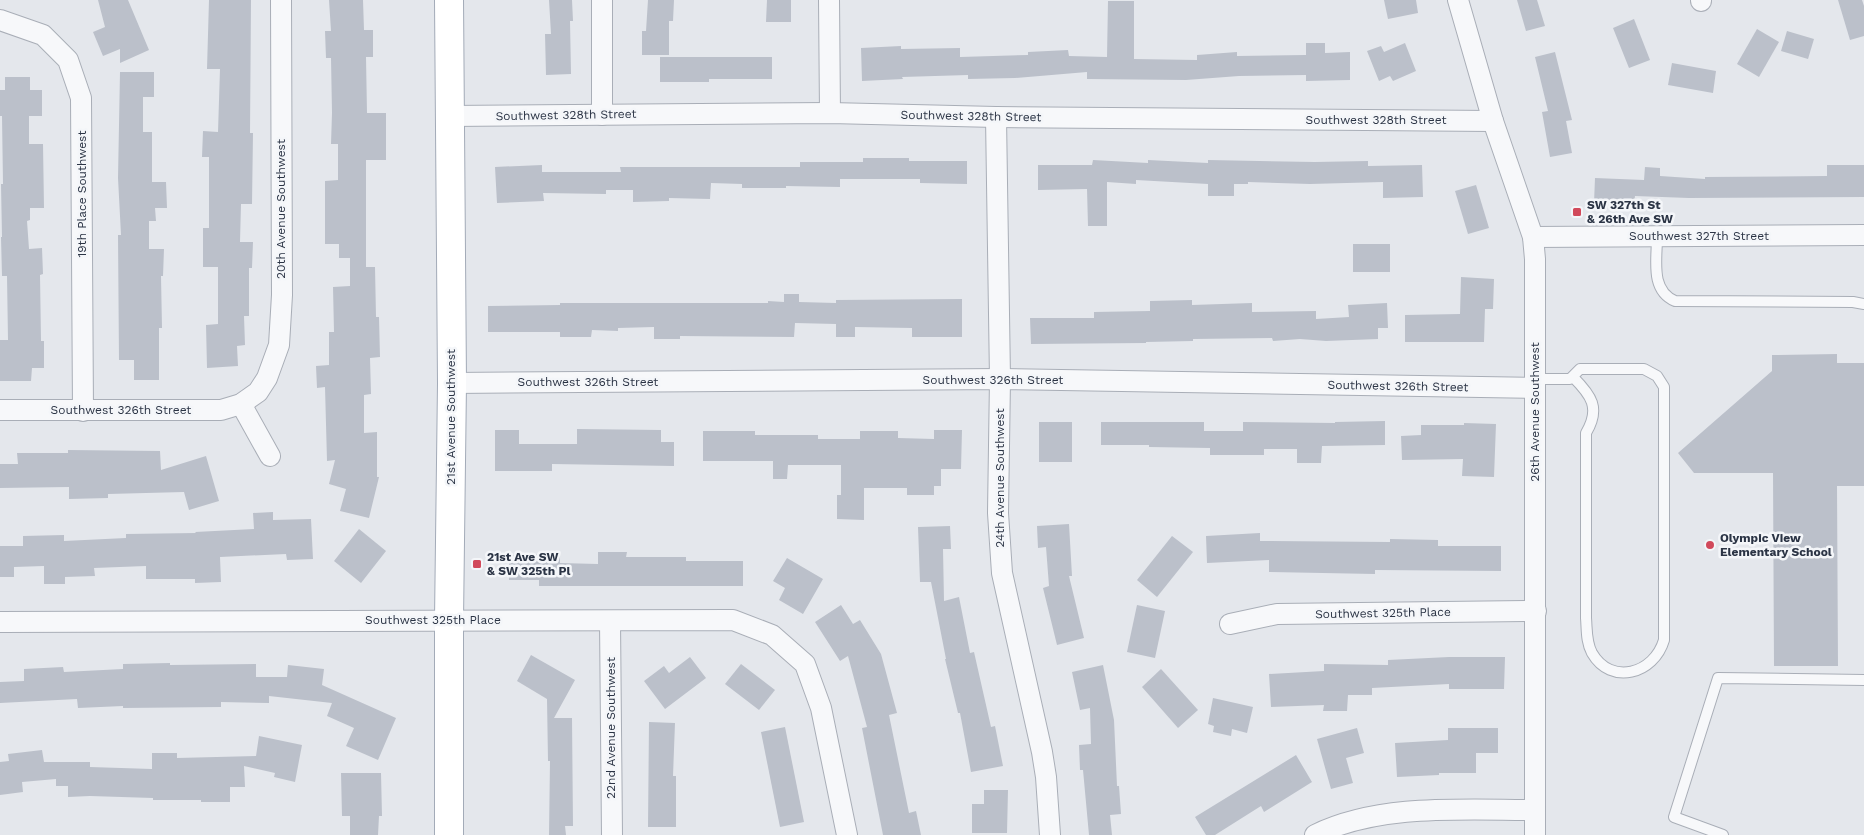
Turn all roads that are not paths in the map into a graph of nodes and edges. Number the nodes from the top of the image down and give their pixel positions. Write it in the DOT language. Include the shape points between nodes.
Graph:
graph roads {
  1 [pos="281,0"];
  2 [pos="449,0"];
  3 [pos="602,0"];
  4 [pos="829,0"];
  5 [pos="1458,0"];
  6 [pos="0,20"];
  7 [pos="830,113"];
  8 [pos="602,115"];
  9 [pos="449,116"];
  10 [pos="996,117"];
  11 [pos="1494,121"];
  12 [pos="1864,235"];
  13 [pos="1533,237"];
  14 [pos="1657,237"];
  15 [pos="1864,304"];
  16 [pos="1572,377"];
  17 [pos="1000,379"];
  18 [pos="452,383"];
  19 [pos="1535,384"];
  20 [pos="240,404"];
  21 [pos="0,410"];
  22 [pos="83,411"];
  23 [pos="270,456"];
  24 [pos="1536,611"];
  25 [pos="449,620"];
  26 [pos="0,622"];
  27 [pos="610,622"];
  28 [pos="1230,624"];
  29 [pos="1864,680"];
  30 [pos="1535,810"];
  31 [pos="449,835"];
  32 [pos="612,835"];
  33 [pos="847,835"];
  34 [pos="1050,835"];
  35 [pos="1315,835"];
  36 [pos="1535,835"];
  37 [pos="1722,835"];
  1 -- 20 [label="street, 20th Avenue Southwest" via="282,295 279,345 267,378 258,392"];
  2 -- 9 [label="main road, 21st Avenue Southwest"];
  3 -- 8 [label="street"];
  4 -- 7 [label="street"];
  5 -- 11 [label="street, 26th Avenue Southwest"];
  6 -- 22 [label="street, 19th Place Southwest" via="43,35 68,60 81,98"];
  7 -- 8 [label="street, Southwest 328th Street"];
  7 -- 10 [label="street, Southwest 328th Street"];
  8 -- 9 [label="street, Southwest 328th Street"];
  9 -- 18 [label="main road, 21st Avenue Southwest"];
  10 -- 11 [label="street, Southwest 328th Street"];
  10 -- 17 [label="street, 24th Avenue Southwest"];
  11 -- 13 [label="street, 26th Avenue Southwest"];
  12 -- 14 [label="street, Southwest 327th Street"];
  13 -- 14 [label="street, Southwest 327th Street"];
  13 -- 19 [label="street, 26th Avenue Southwest"];
  14 -- 15 [label="lane" via="1657,282 1663,294 1675,301"];
  16 -- 16 [label="lane" via="1580,369 1644,369 1657,376 1664,387 1664,640 1657,656 1634,671 1607,667 1589,645 1586,618 1586,433 1594,410 1588,392"];
  16 -- 19 [label="lane"];
  17 -- 18 [label="street, Southwest 326th Street"];
  17 -- 19 [label="street, Southwest 326th Street"];
  17 -- 34 [label="street, 24th Avenue Southwest" via="998,513 1002,573 1042,752"];
  18 -- 25 [label="main road, 21st Avenue Southwest"];
  19 -- 24 [label="street, 26th Avenue Southwest"];
  20 -- 22 [label="street, Southwest 326th Street" via="220,410"];
  20 -- 23 [label="street"];
  21 -- 22 [label="street, Southwest 326th Street"];
  24 -- 28 [label="street, Southwest 325th Place" via="1277,614"];
  24 -- 30 [label="street, 26th Avenue Southwest"];
  25 -- 26 [label="street, Southwest 325th Place"];
  25 -- 27 [label="street, Southwest 325th Place"];
  25 -- 31 [label="main road, 21st Avenue Southwest"];
  27 -- 32 [label="street, 22nd Avenue Southwest"];
  27 -- 33 [label="street, Southwest 325th Place" via="733,620 772,635 805,664 821,708"];
  29 -- 37 [label="lane" via="1718,678 1674,816"];
  30 -- 35 [label="street" via="1404,812 1356,820"];
  30 -- 36 [label="street, 26th Avenue Southwest"];
}
